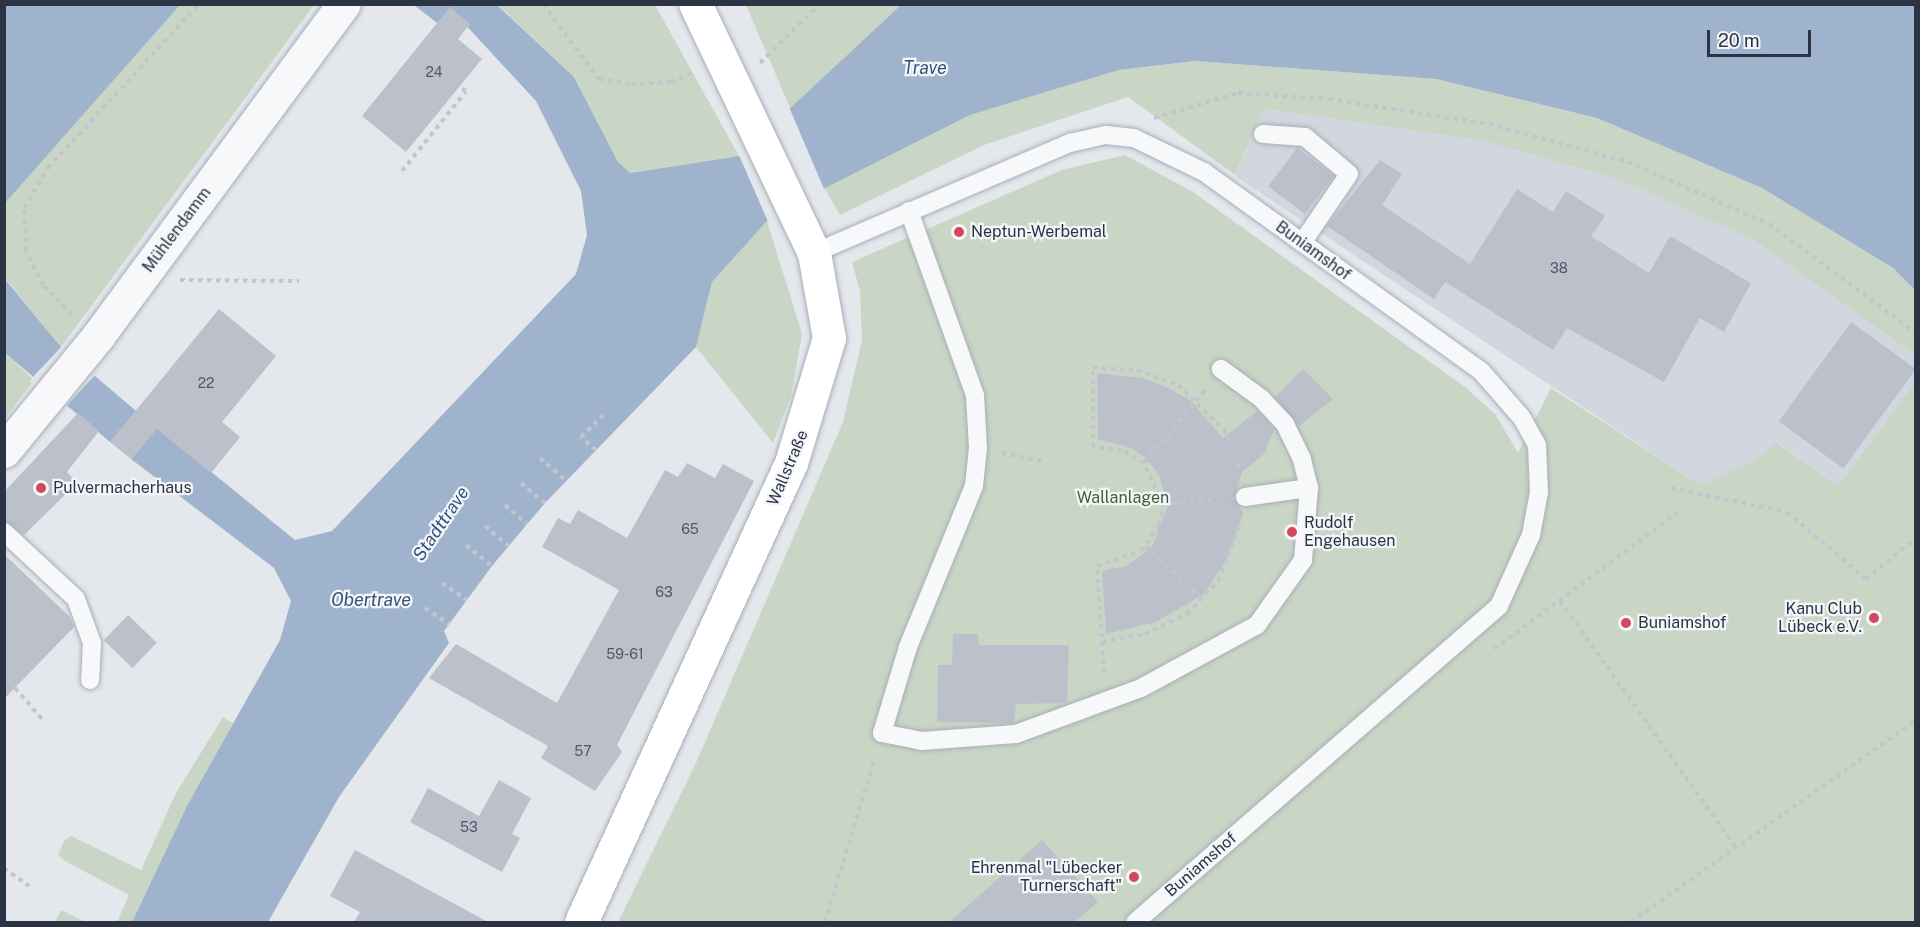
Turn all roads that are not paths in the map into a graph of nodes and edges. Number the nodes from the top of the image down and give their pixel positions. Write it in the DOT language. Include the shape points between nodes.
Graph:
graph roads {
  1 [pos="344,4"];
  2 [pos="695,4"];
  3 [pos="1263,134"];
  4 [pos="909,211"];
  5 [pos="1302,243"];
  6 [pos="814,253"];
  7 [pos="1221,369"];
  8 [pos="4,451"];
  9 [pos="1309,489"];
  10 [pos="1245,497"];
  11 [pos="4,532"];
  12 [pos="90,680"];
  13 [pos="581,922"];
  14 [pos="1135,922"];
  1 -- 8 [label="street, Mühlendamm" via="90,347"];
  2 -- 6 [label="main road, Wallstraße" via="759,130"];
  3 -- 5 [label="lane" via="1305,136 1349,174"];
  4 -- 5 [label="lane, Buniamshof" via="1070,142 1106,135 1134,138 1204,172"];
  4 -- 6 [label="lane, Buniamshof"];
  4 -- 9 [label="lane" via="975,395 978,448 974,486 908,647 882,733 922,741 1016,734 1140,688 1224,648 1257,626 1303,560"];
  5 -- 14 [label="lane, Buniamshof" via="1481,371 1517,411 1537,445 1539,492 1531,535 1499,606"];
  6 -- 13 [label="main road, Wallstraße" via="829,338 812,407"];
  7 -- 9 [label="lane" via="1262,399 1285,424 1302,459"];
  9 -- 10 [label="lane"];
  11 -- 12 [label="lane" via="76,598 92,643"];
}
